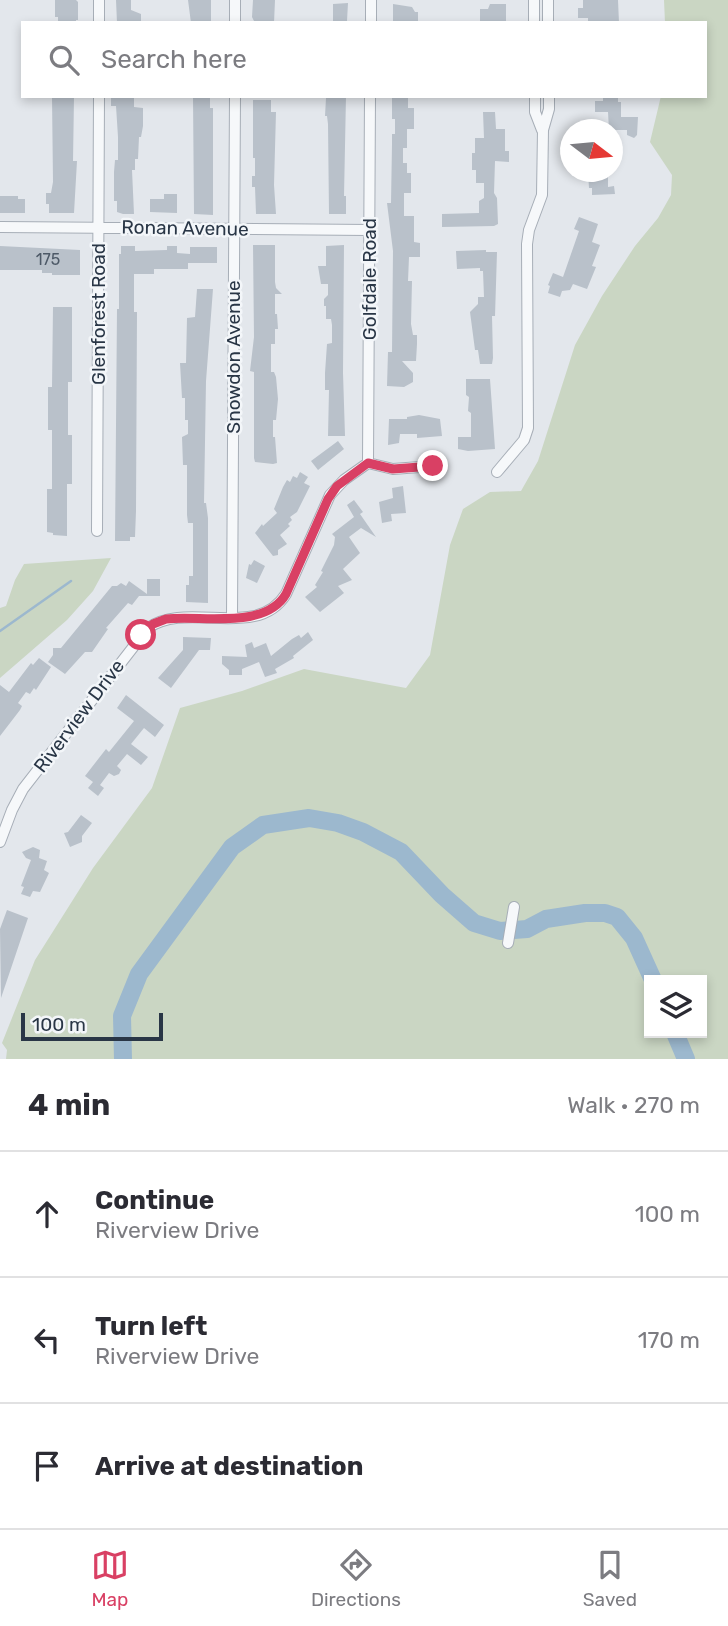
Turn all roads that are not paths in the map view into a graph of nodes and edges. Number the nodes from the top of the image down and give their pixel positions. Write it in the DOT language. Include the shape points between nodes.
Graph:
graph roads {
  1 [pos="99,0"];
  2 [pos="235,0"];
  3 [pos="371,0"];
  4 [pos="534,0"];
  5 [pos="548,0"];
  6 [pos="99,21"];
  7 [pos="235,21"];
  8 [pos="371,21"];
  9 [pos="534,21"];
  10 [pos="548,21"];
  11 [pos="99,98"];
  12 [pos="235,98"];
  13 [pos="370,98"];
  14 [pos="535,98"];
  15 [pos="549,98"];
  16 [pos="542,130"];
  17 [pos="0,227"];
  18 [pos="98,227"];
  19 [pos="234,228"];
  20 [pos="369,230"];
  21 [pos="368,463"];
  22 [pos="433,466"];
  23 [pos="497,472"];
  24 [pos="97,531"];
  25 [pos="232,618"];
  26 [pos="0,842"];
  27 [pos="514,907"];
  28 [pos="508,943"];
  1 -- 6 [label="street"];
  2 -- 7 [label="street"];
  3 -- 8 [label="street"];
  4 -- 9 [label="street"];
  5 -- 10 [label="street"];
  11 -- 18 [label="street, Glenforest Road"];
  12 -- 19 [label="street, Snowdon Avenue"];
  13 -- 20 [label="street, Golfdale Road"];
  14 -- 16 [label="street"];
  15 -- 16 [label="street"];
  16 -- 23 [label="street" via="542,195 527,244 527,435"];
  17 -- 18 [label="street, Ronan Avenue"];
  18 -- 19 [label="street, Ronan Avenue"];
  18 -- 24 [label="street, Glenforest Road"];
  19 -- 20 [label="street, Ronan Avenue"];
  19 -- 25 [label="street, Snowdon Avenue"];
  20 -- 21 [label="street, Golfdale Road"];
  21 -- 22 [label="street" via="393,469"];
  21 -- 25 [label="street, Riverview Drive" via="330,495 277,606"];
  25 -- 26 [label="street, Riverview Drive" via="166,619 148,628 23,789"];
  27 -- 28 [label="street"];
}
